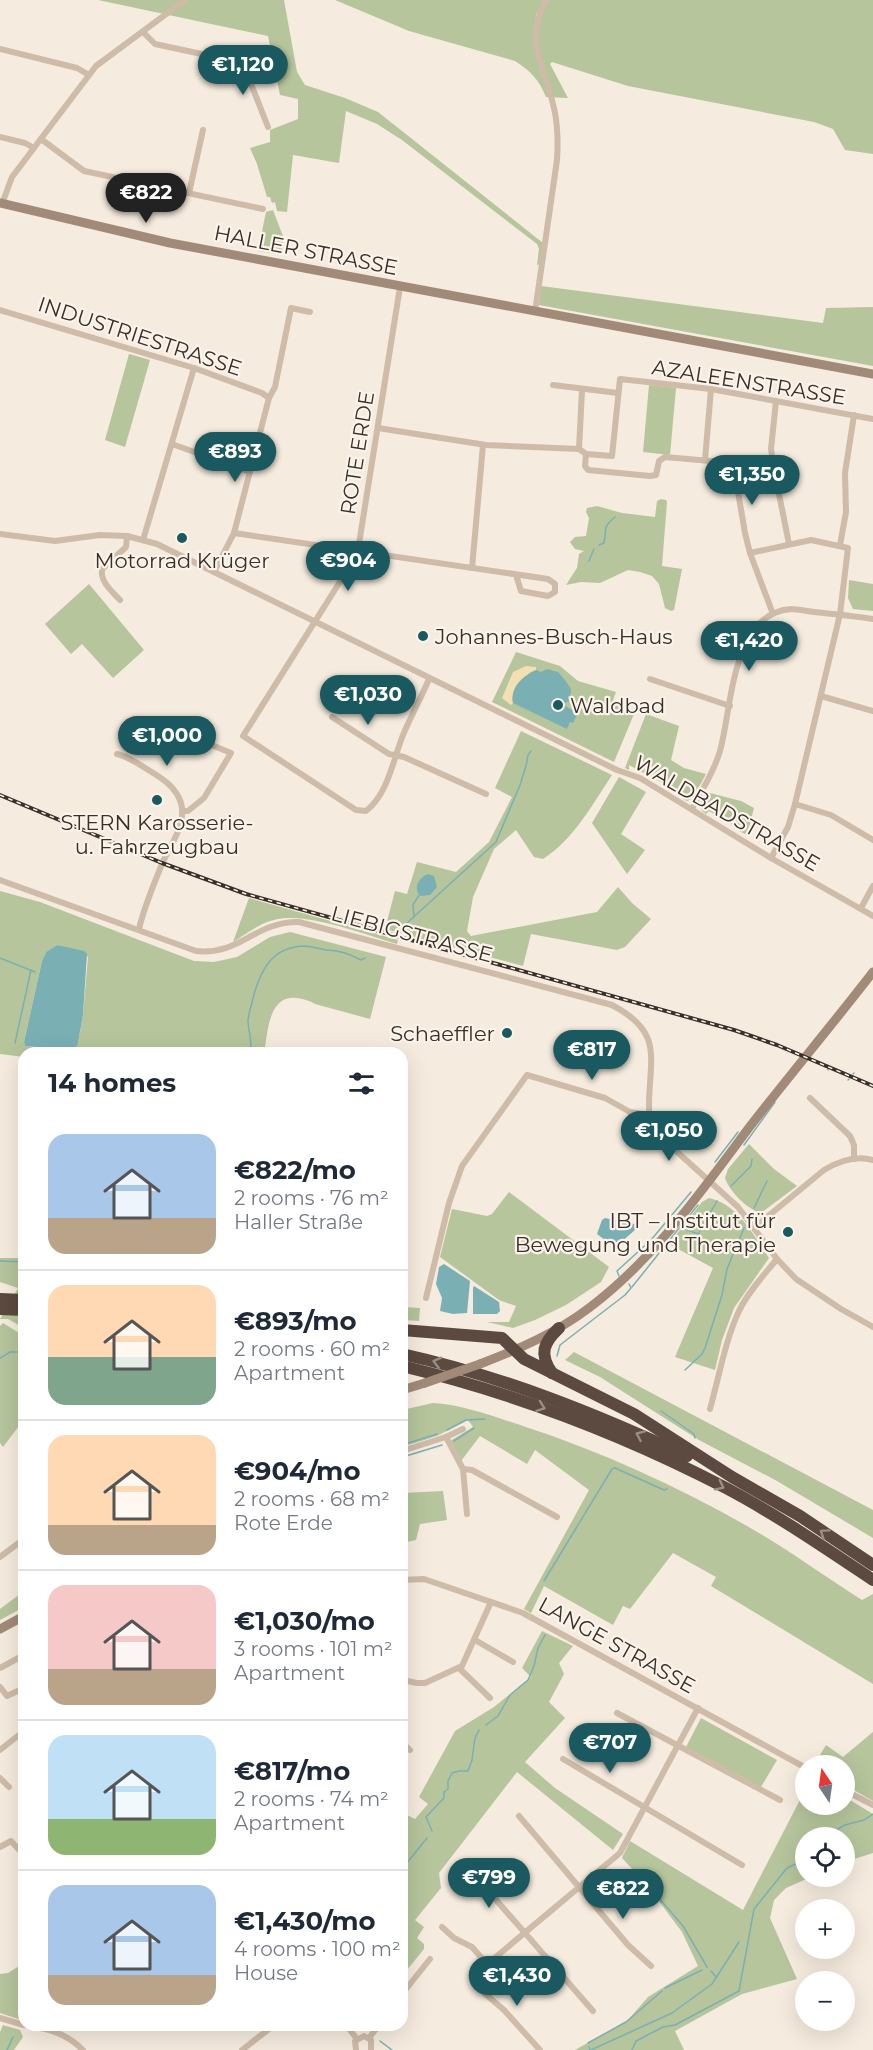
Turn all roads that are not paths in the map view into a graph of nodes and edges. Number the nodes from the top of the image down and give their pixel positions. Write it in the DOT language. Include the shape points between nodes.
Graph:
graph roads {
  1 [pos="185,0"];
  2 [pos="546,0"];
  3 [pos="143,32"];
  4 [pos="0,50"];
  5 [pos="245,63"];
  6 [pos="258,66"];
  7 [pos="89,75"];
  8 [pos="268,127"];
  9 [pos="203,130"];
  10 [pos="0,137"];
  11 [pos="41,139"];
  12 [pos="34,148"];
  13 [pos="189,193"];
  14 [pos="1,204"];
  15 [pos="263,209"];
  16 [pos="400,287"];
  17 [pos="0,310"];
  18 [pos="310,312"];
  19 [pos="535,312"];
  20 [pos="194,368"];
  21 [pos="873,374"];
  22 [pos="553,386"];
  23 [pos="711,389"];
  24 [pos="582,390"];
  25 [pos="618,393"];
  26 [pos="268,398"];
  27 [pos="776,401"];
  28 [pos="854,415"];
  29 [pos="873,418"];
  30 [pos="378,428"];
  31 [pos="172,444"];
  32 [pos="483,445"];
  33 [pos="579,449"];
  34 [pos="586,454"];
  35 [pos="705,460"];
  36 [pos="250,472"];
  37 [pos="234,533"];
  38 [pos="0,534"];
  39 [pos="127,536"];
  40 [pos="143,540"];
  41 [pos="789,544"];
  42 [pos="840,545"];
  43 [pos="358,550"];
  44 [pos="750,553"];
  45 [pos="472,568"];
  46 [pos="214,572"];
  47 [pos="516,575"];
  48 [pos="120,600"];
  49 [pos="773,614"];
  50 [pos="840,614"];
  51 [pos="873,619"];
  52 [pos="315,621"];
  53 [pos="429,679"];
  54 [pos="650,679"];
  55 [pos="821,696"];
  56 [pos="730,706"];
  57 [pos="873,711"];
  58 [pos="332,717"];
  59 [pos="149,719"];
  60 [pos="117,754"];
  61 [pos="396,755"];
  62 [pos="486,794"];
  63 [pos="795,804"];
  64 [pos="692,809"];
  65 [pos="182,811"];
  66 [pos="873,840"];
  67 [pos="771,858"];
  68 [pos="0,880"];
  69 [pos="873,886"];
  70 [pos="861,908"];
  71 [pos="873,916"];
  72 [pos="139,929"];
  73 [pos="873,972"];
  74 [pos="810,1098"];
  75 [pos="649,1115"];
  76 [pos="854,1159"];
  77 [pos="873,1160"];
  78 [pos="709,1180"];
  79 [pos="755,1227"];
  80 [pos="777,1259"];
  81 [pos="426,1298"];
  82 [pos="18,1301"];
  83 [pos="2,1304"];
  84 [pos="18,1308"];
  85 [pos="873,1327"];
  86 [pos="559,1328"];
  87 [pos="408,1330"];
  88 [pos="515,1351"];
  89 [pos="408,1355"];
  90 [pos="408,1367"];
  91 [pos="552,1373"];
  92 [pos="408,1388"];
  93 [pos="710,1409"];
  94 [pos="463,1429"];
  95 [pos="446,1437"];
  96 [pos="408,1449"];
  97 [pos="463,1469"];
  98 [pos="732,1477"];
  99 [pos="467,1514"];
  100 [pos="557,1517"];
  101 [pos="18,1544"];
  102 [pos="0,1557"];
  103 [pos="873,1565"];
  104 [pos="408,1580"];
  105 [pos="873,1580"];
  106 [pos="491,1602"];
  107 [pos="18,1619"];
  108 [pos="0,1629"];
  109 [pos="475,1640"];
  110 [pos="18,1658"];
  111 [pos="513,1662"];
  112 [pos="0,1668"];
  113 [pos="459,1668"];
  114 [pos="408,1681"];
  115 [pos="0,1687"];
  116 [pos="18,1691"];
  117 [pos="490,1698"];
  118 [pos="698,1708"];
  119 [pos="617,1713"];
  120 [pos="18,1736"];
  121 [pos="678,1745"];
  122 [pos="0,1750"];
  123 [pos="563,1759"];
  124 [pos="795,1762"];
  125 [pos="0,1778"];
  126 [pos="9,1787"];
  127 [pos="855,1796"];
  128 [pos="780,1800"];
  129 [pos="873,1806"];
  130 [pos="645,1808"];
  131 [pos="519,1816"];
  132 [pos="0,1847"];
  133 [pos="18,1848"];
  134 [pos="742,1864"];
  135 [pos="470,1870"];
  136 [pos="580,1887"];
  137 [pos="442,1927"];
  138 [pos="525,1933"];
  139 [pos="430,1959"];
  140 [pos="487,1964"];
  141 [pos="651,1966"];
  142 [pos="408,1986"];
  143 [pos="594,2012"];
  144 [pos="0,2018"];
  145 [pos="18,2023"];
  146 [pos="49,2031"];
  147 [pos="266,2031"];
  148 [pos="351,2031"];
  149 [pos="374,2031"];
  150 [pos="369,2038"];
  151 [pos="357,2039"];
  152 [pos="83,2050"];
  153 [pos="242,2050"];
  154 [pos="356,2050"];
  155 [pos="370,2050"];
  156 [pos="540,2050"];
  1 -- 3 [label="street"];
  2 -- 19 [label="street" via="535,33 536,51 555,112 558,138"];
  3 -- 5 [label="street" via="155,44"];
  3 -- 7 [label="street"];
  4 -- 7 [label="street" via="77,68"];
  5 -- 6 [label="street"];
  5 -- 8 [label="street"];
  7 -- 11 [label="street"];
  9 -- 13 [label="street"];
  10 -- 12 [label="street"];
  11 -- 12 [label="street"];
  11 -- 13 [label="street" via="84,171"];
  12 -- 14 [label="street" via="10,181"];
  13 -- 15 [label="street"];
  14 -- 16 [label="main road, HALLER STRASSE" via="170,243"];
  16 -- 19 [label="main road, HALLER STRASSE"];
  16 -- 30 [label="street, ROTE ERDE"];
  17 -- 20 [label="street, INDUSTRIESTRASSE"];
  18 -- 26 [label="street" via="291,309 275,387"];
  19 -- 21 [label="main road, HALLER STRASSE"];
  20 -- 26 [label="street, INDUSTRIESTRASSE"];
  20 -- 31 [label="street"];
  22 -- 24 [label="street"];
  23 -- 25 [label="street, AZALEENSTRASSE" via="620,380"];
  23 -- 27 [label="street, AZALEENSTRASSE"];
  23 -- 35 [label="street"];
  24 -- 25 [label="street"];
  24 -- 33 [label="street"];
  25 -- 34 [label="street" via="612,456"];
  26 -- 36 [label="street"];
  27 -- 28 [label="street, AZALEENSTRASSE"];
  27 -- 41 [label="street" via="771,449"];
  28 -- 29 [label="street, AZALEENSTRASSE"];
  28 -- 42 [label="street"];
  30 -- 32 [label="street"];
  30 -- 43 [label="street, ROTE ERDE"];
  31 -- 36 [label="street"];
  31 -- 40 [label="street"];
  32 -- 33 [label="street"];
  32 -- 45 [label="street"];
  33 -- 34 [label="street"];
  34 -- 35 [label="street" via="586,469 650,476 656,475 662,458"];
  35 -- 44 [label="street" via="733,463"];
  36 -- 37 [label="street"];
  37 -- 43 [label="street"];
  37 -- 46 [label="street"];
  38 -- 39 [label="street, WALDBADSTRASSE" via="55,541"];
  39 -- 40 [label="street, WALDBADSTRASSE"];
  39 -- 48 [label="street" via="126,547 101,573"];
  40 -- 46 [label="street, WALDBADSTRASSE"];
  41 -- 42 [label="street" via="811,540"];
  41 -- 44 [label="street"];
  42 -- 50 [label="street" via="848,548"];
  43 -- 45 [label="street"];
  43 -- 52 [label="street, ROTE ERDE"];
  44 -- 49 [label="street"];
  45 -- 47 [label="street"];
  46 -- 52 [label="street, WALDBADSTRASSE"];
  47 -- 47 [label="street" via="521,591 548,596 556,589 551,580"];
  49 -- 50 [label="street" via="790,609"];
  49 -- 56 [label="street" via="760,623 746,642"];
  50 -- 51 [label="street"];
  50 -- 55 [label="street"];
  52 -- 53 [label="street, WALDBADSTRASSE"];
  52 -- 61 [label="street, ROTE ERDE" via="243,736 361,811 370,808 378,798"];
  53 -- 61 [label="street"];
  53 -- 64 [label="street, WALDBADSTRASSE" via="640,778"];
  54 -- 56 [label="street"];
  55 -- 57 [label="street"];
  55 -- 63 [label="street"];
  56 -- 64 [label="street" via="716,766"];
  58 -- 61 [label="street"];
  59 -- 65 [label="street" via="231,753 204,798 188,812"];
  60 -- 65 [label="street" via="167,781 176,791"];
  61 -- 62 [label="street"];
  63 -- 66 [label="street" via="831,815"];
  63 -- 67 [label="street"];
  64 -- 67 [label="street, WALDBADSTRASSE"];
  65 -- 72 [label="street" via="177,834 162,863"];
  67 -- 70 [label="street, WALDBADSTRASSE"];
  68 -- 72 [label="street, LIEBIGSTRASSE"];
  69 -- 70 [label="street"];
  70 -- 71 [label="street, WALDBADSTRASSE"];
  72 -- 75 [label="street, LIEBIGSTRASSE" via="206,952 228,949 276,924 299,922 612,1005 644,1029 650,1043"];
  73 -- 78 [label="main road"];
  74 -- 76 [label="street" via="850,1136"];
  75 -- 78 [label="street" via="658,1135"];
  75 -- 81 [label="street" via="630,1112 605,1098 527,1075 471,1150 459,1173"];
  76 -- 77 [label="street"];
  76 -- 79 [label="street" via="824,1170"];
  78 -- 79 [label="street"];
  78 -- 86 [label="main road" via="626,1277"];
  79 -- 80 [label="street"];
  80 -- 85 [label="street" via="810,1290"];
  80 -- 93 [label="street" via="739,1310"];
  82 -- 83 [label="highway"];
  83 -- 84 [label="highway"];
  86 -- 88 [label="main road"];
  86 -- 91 [label="highway" via="544,1349"];
  87 -- 88 [label="highway" via="498,1337"];
  88 -- 91 [label="highway"];
  88 -- 92 [label="main road, bridge"];
  98 -- 89 [label="highway, one-way" via="548,1396 473,1371"];
  90 -- 105 [label="highway, one-way" via="520,1400 658,1455 726,1488"];
  91 -- 98 [label="highway" via="634,1414"];
  94 -- 95 [label="street"];
  95 -- 96 [label="street"];
  95 -- 97 [label="street"];
  97 -- 99 [label="street"];
  97 -- 100 [label="street" via="472,1470"];
  103 -- 98 [label="highway, one-way"];
  101 -- 102 [label="street"];
  104 -- 106 [label="street, LANGE STRASSE" via="424,1579"];
  106 -- 109 [label="street"];
  106 -- 118 [label="street, LANGE STRASSE" via="534,1618"];
  107 -- 108 [label="main road"];
  109 -- 111 [label="street"];
  109 -- 113 [label="street"];
  110 -- 112 [label="street"];
  113 -- 114 [label="street" via="425,1683"];
  113 -- 117 [label="street"];
  115 -- 116 [label="street" via="7,1696"];
  118 -- 121 [label="street"];
  118 -- 124 [label="street, LANGE STRASSE"];
  119 -- 121 [label="street"];
  120 -- 122 [label="street"];
  121 -- 128 [label="street"];
  121 -- 130 [label="street"];
  123 -- 130 [label="street"];
  125 -- 126 [label="street"];
  127 -- 129 [label="street"];
  130 -- 134 [label="street"];
  130 -- 136 [label="street" via="620,1853"];
  131 -- 136 [label="street"];
  132 -- 133 [label="street" via="11,1840"];
  135 -- 138 [label="street"];
  136 -- 138 [label="street"];
  136 -- 141 [label="street" via="628,1945"];
  137 -- 140 [label="street" via="472,1947"];
  138 -- 140 [label="street"];
  138 -- 143 [label="street"];
  139 -- 142 [label="street"];
  140 -- 156 [label="street" via="473,1977 475,1985"];
  144 -- 145 [label="street"];
  146 -- 152 [label="street" via="74,2041"];
  147 -- 153 [label="street"];
  148 -- 151 [label="street"];
  149 -- 150 [label="street"];
  150 -- 151 [label="street"];
  150 -- 155 [label="street"];
  151 -- 154 [label="street"];
}
